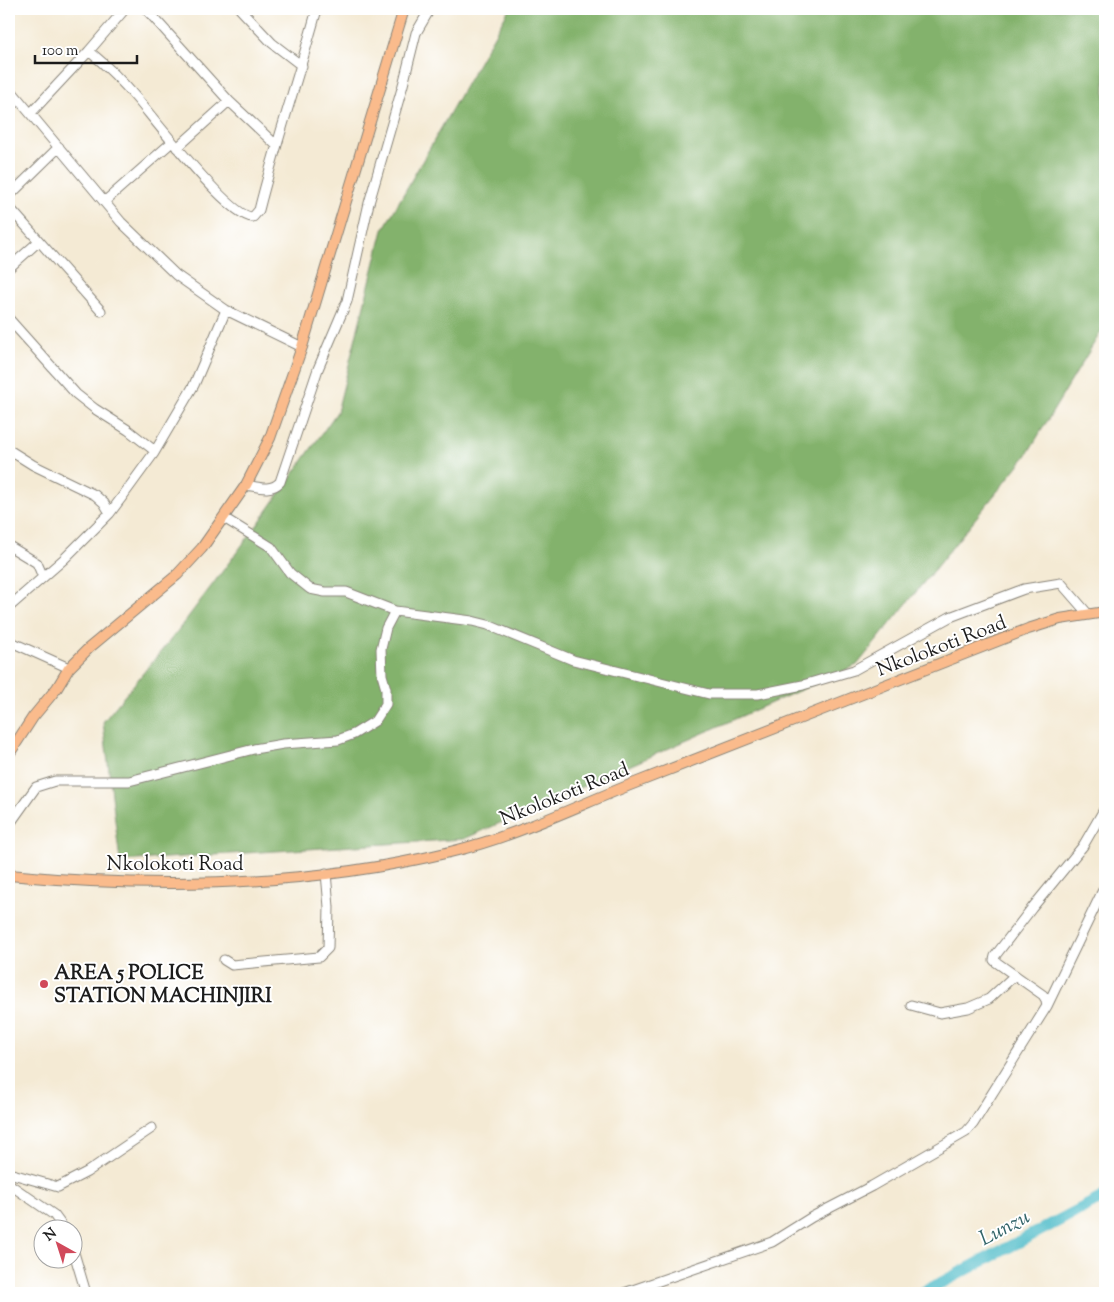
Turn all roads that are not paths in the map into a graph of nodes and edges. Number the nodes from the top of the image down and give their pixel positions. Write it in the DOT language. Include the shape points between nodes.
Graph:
graph roads {
  1 [pos="125,9"];
  2 [pos="146,9"];
  3 [pos="240,9"];
  4 [pos="317,9"];
  5 [pos="404,9"];
  6 [pos="430,9"];
  7 [pos="89,51"];
  8 [pos="302,66"];
  9 [pos="9,88"];
  10 [pos="229,101"];
  11 [pos="31,113"];
  12 [pos="174,145"];
  13 [pos="276,145"];
  14 [pos="59,146"];
  15 [pos="9,196"];
  16 [pos="104,202"];
  17 [pos="9,207"];
  18 [pos="38,242"];
  19 [pos="9,268"];
  20 [pos="226,310"];
  21 [pos="101,311"];
  22 [pos="9,319"];
  23 [pos="302,348"];
  24 [pos="9,450"];
  25 [pos="155,450"];
  26 [pos="246,485"];
  27 [pos="110,513"];
  28 [pos="224,518"];
  29 [pos="9,546"];
  30 [pos="43,577"];
  31 [pos="9,607"];
  32 [pos="396,611"];
  33 [pos="1105,612"];
  34 [pos="1088,614"];
  35 [pos="9,641"];
  36 [pos="69,668"];
  37 [pos="9,754"];
  38 [pos="1105,810"];
  39 [pos="9,825"];
  40 [pos="326,873"];
  41 [pos="9,875"];
  42 [pos="1105,886"];
  43 [pos="224,960"];
  44 [pos="1015,975"];
  45 [pos="911,1006"];
  46 [pos="1047,1006"];
  47 [pos="152,1128"];
  48 [pos="9,1173"];
  49 [pos="9,1184"];
  50 [pos="58,1220"];
  51 [pos="79,1270"];
  52 [pos="86,1293"];
  53 [pos="624,1293"];
  1 -- 7 [label="street"];
  2 -- 10 [label="street"];
  3 -- 8 [label="street" via="272,43"];
  4 -- 8 [label="street"];
  5 -- 23 [label="main road"];
  6 -- 26 [label="street" via="416,33 368,203 347,301 318,369 280,482 270,488"];
  7 -- 11 [label="street"];
  7 -- 12 [label="street" via="138,100"];
  8 -- 13 [label="street"];
  9 -- 11 [label="street"];
  10 -- 12 [label="street"];
  10 -- 13 [label="street"];
  11 -- 14 [label="street"];
  12 -- 13 [label="street" via="220,194 248,218 259,210"];
  12 -- 16 [label="street"];
  14 -- 15 [label="street"];
  14 -- 16 [label="street"];
  16 -- 20 [label="street" via="176,276"];
  17 -- 18 [label="street"];
  18 -- 19 [label="street"];
  18 -- 21 [label="street"];
  20 -- 23 [label="street"];
  20 -- 25 [label="street" via="194,385"];
  22 -- 25 [label="street" via="76,394"];
  23 -- 26 [label="main road" via="270,438"];
  24 -- 27 [label="street" via="95,495"];
  25 -- 27 [label="street"];
  26 -- 28 [label="main road"];
  27 -- 30 [label="street"];
  28 -- 32 [label="street" via="271,547 290,573 310,589 346,592"];
  28 -- 36 [label="main road" via="177,575"];
  29 -- 30 [label="street" via="37,563"];
  30 -- 31 [label="street"];
  32 -- 34 [label="street" via="488,625 573,660 709,694 758,694 854,670 950,617 1024,589 1061,583"];
  32 -- 39 [label="street" via="386,628 381,648 386,704 367,727 338,740 261,748 129,781 56,782 36,787"];
  33 -- 34 [label="main road, Nkolokoti Road"];
  34 -- 40 [label="main road, Nkolokoti Road" via="1060,619 1019,633 494,840 394,864"];
  35 -- 36 [label="street"];
  36 -- 37 [label="main road"];
  38 -- 44 [label="street" via="1083,846 995,956 996,962"];
  40 -- 41 [label="main road, Nkolokoti Road" via="189,883"];
  40 -- 43 [label="street" via="328,948 319,957 232,965"];
  42 -- 46 [label="street"];
  44 -- 45 [label="street" via="989,999 968,1008 940,1012"];
  44 -- 46 [label="street" via="1043,995"];
  46 -- 53 [label="street" via="966,1132 772,1242"];
  47 -- 48 [label="street" via="88,1172 58,1187"];
  49 -- 50 [label="street"];
  51 -- 52 [label="street"];
}
